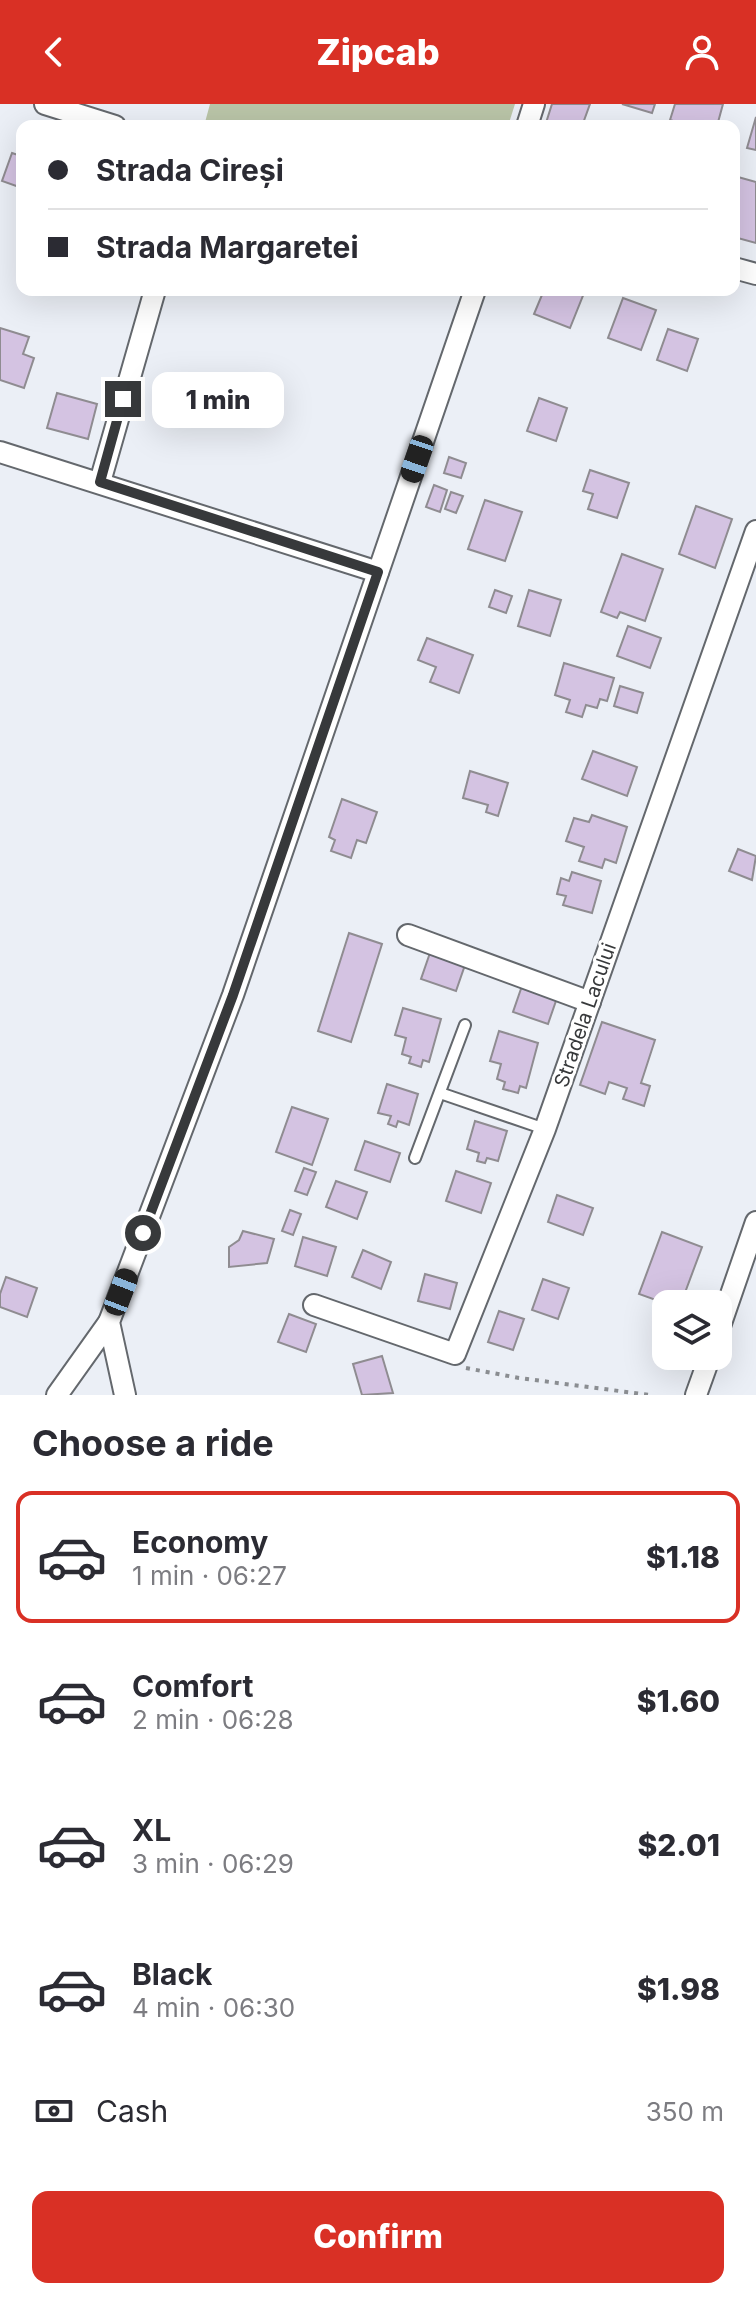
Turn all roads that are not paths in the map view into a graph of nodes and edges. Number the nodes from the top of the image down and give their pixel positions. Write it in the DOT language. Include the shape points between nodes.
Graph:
graph roads {
  1 [pos="45,104"];
  2 [pos="96,120"];
  3 [pos="153,296"];
  4 [pos="473,296"];
  5 [pos="0,452"];
  6 [pos="100,482"];
  7 [pos="756,531"];
  8 [pos="378,572"];
  9 [pos="408,935"];
  10 [pos="590,1002"];
  11 [pos="465,1025"];
  12 [pos="440,1093"];
  13 [pos="545,1129"];
  14 [pos="415,1158"];
  15 [pos="756,1222"];
  16 [pos="732,1291"];
  17 [pos="314,1305"];
  18 [pos="109,1322"];
  19 [pos="705,1370"];
  20 [pos="57,1395"];
  21 [pos="125,1395"];
  22 [pos="696,1395"];
  1 -- 2 [label="street"];
  3 -- 6 [label="street"];
  4 -- 8 [label="street"];
  5 -- 6 [label="street"];
  6 -- 8 [label="street"];
  7 -- 10 [label="street, Stradela Lacului"];
  8 -- 18 [label="street" via="233,995"];
  9 -- 10 [label="street"];
  10 -- 13 [label="street, Stradela Lacului"];
  11 -- 12 [label="lane"];
  12 -- 13 [label="lane"];
  12 -- 14 [label="lane"];
  13 -- 17 [label="street, Stradela Lacului" via="455,1354"];
  15 -- 16 [label="street"];
  18 -- 20 [label="street"];
  18 -- 21 [label="street"];
  19 -- 22 [label="street"];
}
